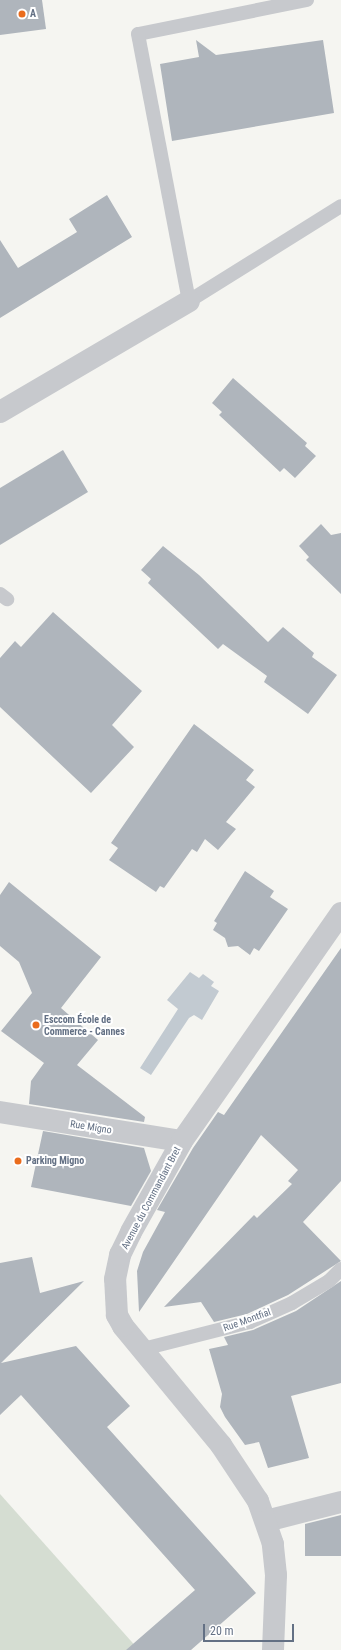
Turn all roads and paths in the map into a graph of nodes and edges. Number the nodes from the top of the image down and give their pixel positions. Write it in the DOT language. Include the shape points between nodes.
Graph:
graph roads {
  1 [pos="307,0"];
  2 [pos="341,206"];
  3 [pos="188,301"];
  4 [pos="0,412"];
  5 [pos="341,913"];
  6 [pos="0,1112"];
  7 [pos="182,1141"];
  8 [pos="341,1269"];
  9 [pos="143,1349"];
  10 [pos="341,1502"];
  11 [pos="266,1521"];
  12 [pos="273,1650"];
  1 -- 3 [label="lane" via="138,34"];
  2 -- 3 [label="lane"];
  3 -- 4 [label="street"];
  5 -- 7 [label="street, Avenue du Commandant Bret"];
  6 -- 7 [label="street, Rue Migno"];
  7 -- 9 [label="street, Avenue du Commandant Bret" via="131,1232 120,1255 115,1279 117,1315"];
  8 -- 9 [label="lane, Rue Montfial" via="329,1281 292,1303 250,1322"];
  9 -- 11 [label="street, Avenue du Commandant Bret" via="221,1445 254,1495"];
  10 -- 11 [label="street"];
  11 -- 12 [label="street, Avenue du Commandant Bret" via="276,1575"];
}
